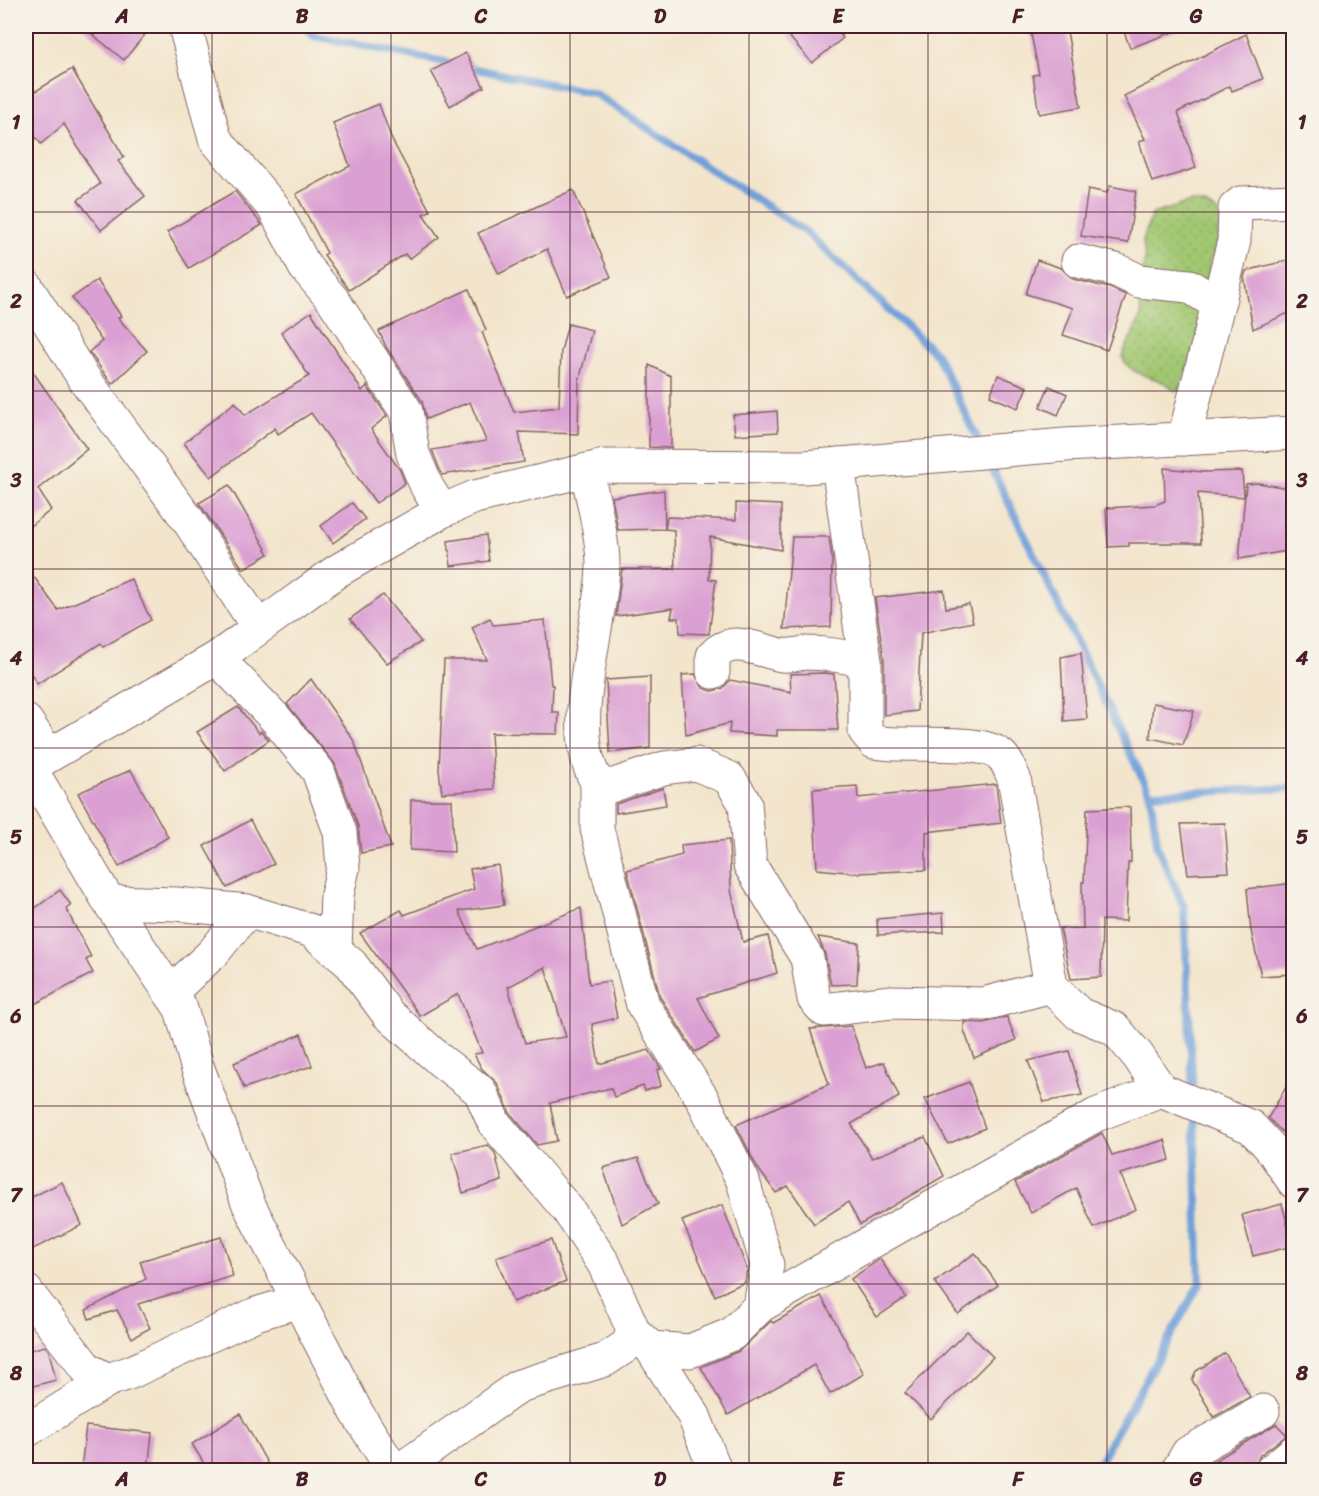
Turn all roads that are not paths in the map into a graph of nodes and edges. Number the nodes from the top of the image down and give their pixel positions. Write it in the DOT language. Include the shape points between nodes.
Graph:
graph roads {
  1 [pos="185,26"];
  2 [pos="1293,201"];
  3 [pos="1078,261"];
  4 [pos="26,286"];
  5 [pos="1220,298"];
  6 [pos="1293,433"];
  7 [pos="1184,439"];
  8 [pos="838,464"];
  9 [pos="587,470"];
  10 [pos="442,511"];
  11 [pos="258,627"];
  12 [pos="217,658"];
  13 [pos="865,661"];
  14 [pos="713,672"];
  15 [pos="26,721"];
  16 [pos="34,764"];
  17 [pos="597,782"];
  18 [pos="109,902"];
  19 [pos="247,911"];
  20 [pos="335,951"];
  21 [pos="1051,986"];
  22 [pos="170,993"];
  23 [pos="1161,1090"];
  24 [pos="1293,1182"];
  25 [pos="26,1291"];
  26 [pos="299,1301"];
  27 [pos="760,1306"];
  28 [pos="642,1340"];
  29 [pos="108,1380"];
  30 [pos="1263,1411"];
  31 [pos="26,1431"];
  32 [pos="1293,1452"];
  33 [pos="707,1468"];
  34 [pos="393,1470"];
  35 [pos="400,1470"];
  36 [pos="1178,1470"];
  37 [pos="1272,1470"];
  1 -- 10 [label="street" via="215,139 274,208 305,267 333,300 406,411 413,454"];
  2 -- 5 [label="street" via="1241,203 1235,208 1234,240"];
  3 -- 5 [label="street" via="1116,270 1139,281 1189,286 1208,298"];
  4 -- 11 [label="street" via="83,377 188,520"];
  5 -- 7 [label="street"];
  6 -- 7 [label="street"];
  7 -- 8 [label="street" via="1065,444"];
  8 -- 9 [label="street" via="604,466"];
  8 -- 13 [label="street"];
  9 -- 10 [label="street" via="474,497"];
  9 -- 17 [label="street" via="603,564 583,736 590,772"];
  10 -- 11 [label="street" via="337,572"];
  11 -- 12 [label="street"];
  12 -- 16 [label="street"];
  12 -- 20 [label="street" via="276,719 318,771 340,832 344,868 337,895"];
  13 -- 14 [label="street" via="836,654 783,656 735,644 713,656"];
  13 -- 21 [label="street" via="865,730 874,742 985,747 1002,755 1014,778"];
  15 -- 16 [label="street"];
  16 -- 18 [label="street"];
  17 -- 21 [label="street" via="611,786 664,768 696,764 729,778 745,803 750,865 807,958 814,999 824,1010 891,1002 984,1004"];
  17 -- 27 [label="street" via="597,829 643,1005 702,1098 743,1181 767,1265"];
  18 -- 19 [label="street"];
  18 -- 22 [label="street"];
  19 -- 20 [label="street" via="312,931"];
  19 -- 22 [label="street" via="213,953"];
  20 -- 28 [label="street" via="351,964 388,1014 480,1091 494,1123 568,1210 604,1264"];
  21 -- 23 [label="street" via="1079,1014 1115,1029"];
  22 -- 26 [label="street" via="181,1009 197,1066 249,1205"];
  23 -- 24 [label="street" via="1251,1127"];
  23 -- 27 [label="street" via="1096,1115"];
  25 -- 29 [label="street" via="87,1369"];
  26 -- 29 [label="street" via="256,1314"];
  26 -- 34 [label="street" via="357,1413"];
  27 -- 28 [label="street" via="732,1334 690,1351"];
  28 -- 33 [label="street" via="694,1416"];
  28 -- 35 [label="street" via="604,1360 519,1386"];
  29 -- 31 [label="street"];
  30 -- 36 [label="street" via="1188,1452"];
  32 -- 37 [label="street"];
}
